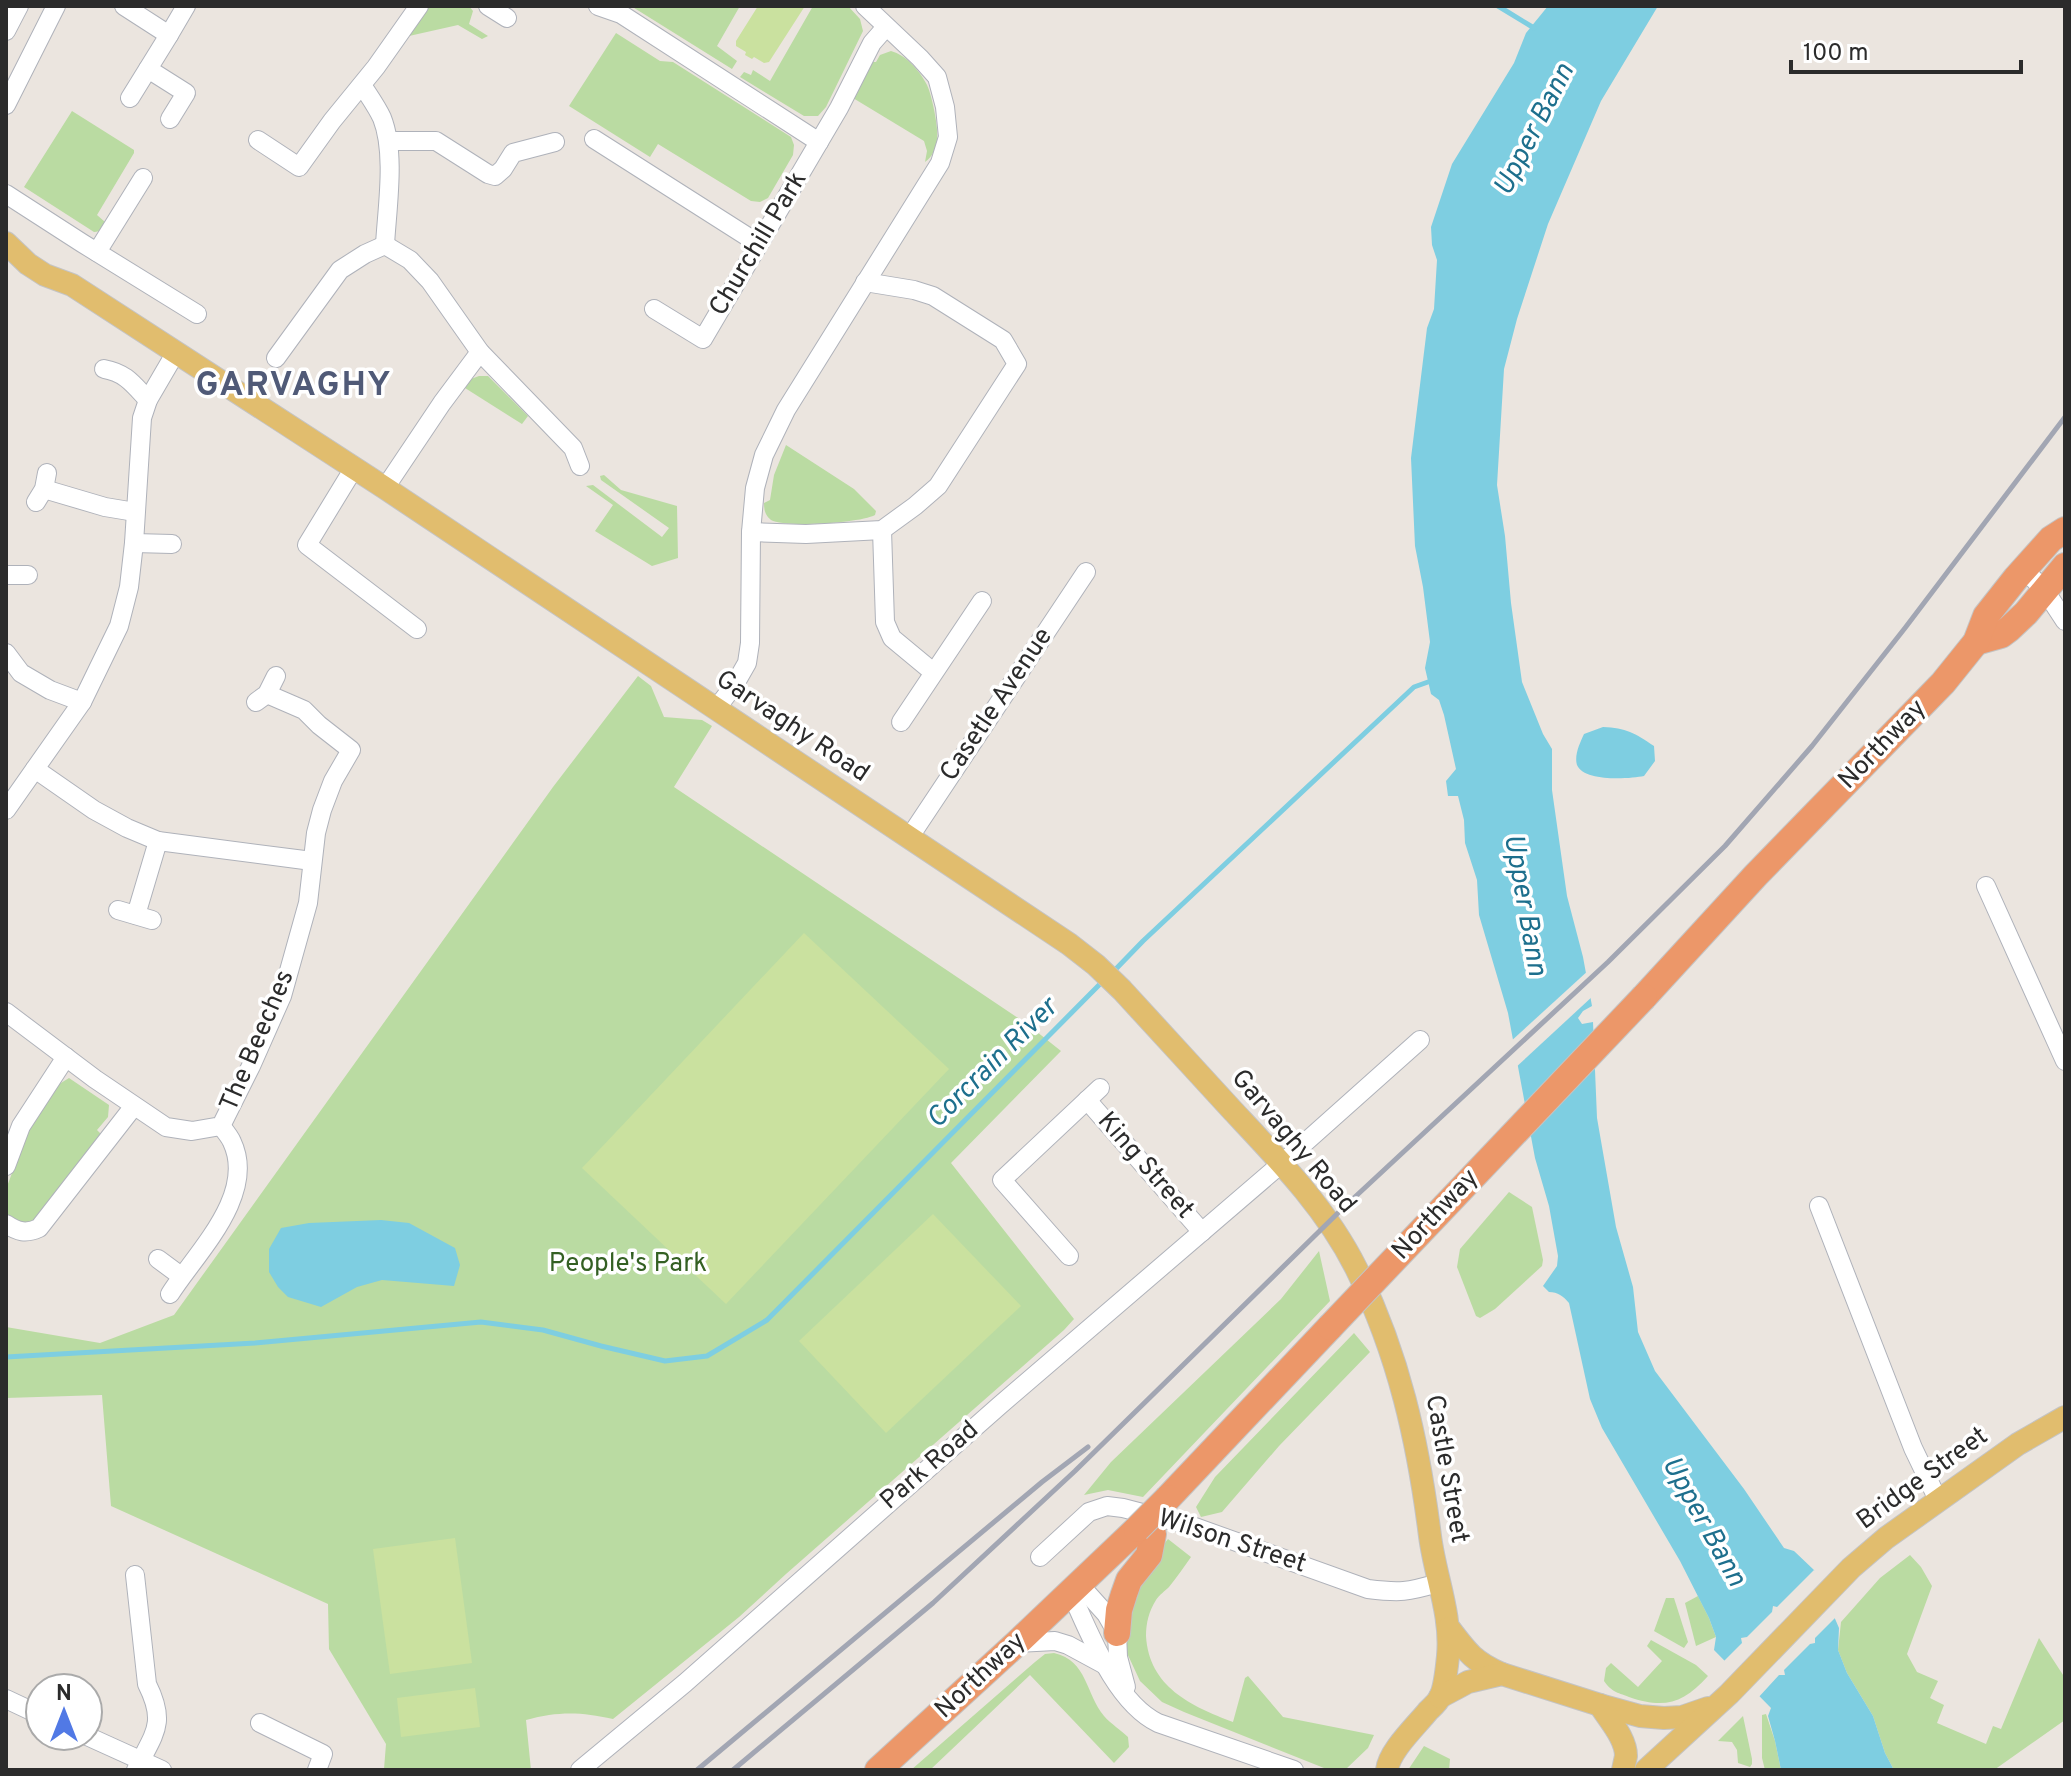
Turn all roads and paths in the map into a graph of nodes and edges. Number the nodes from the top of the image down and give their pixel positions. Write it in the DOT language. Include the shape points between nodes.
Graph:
graph roads {
  1 [pos="19,6"];
  2 [pos="56,6"];
  3 [pos="124,6"];
  4 [pos="186,6"];
  5 [pos="419,6"];
  6 [pos="488,6"];
  7 [pos="598,6"];
  8 [pos="865,6"];
  9 [pos="507,18"];
  10 [pos="886,27"];
  11 [pos="6,31"];
  12 [pos="169,35"];
  13 [pos="148,69"];
  14 [pos="362,85"];
  15 [pos="130,98"];
  16 [pos="6,105"];
  17 [pos="170,119"];
  18 [pos="594,139"];
  19 [pos="258,140"];
  20 [pos="388,141"];
  21 [pos="555,142"];
  22 [pos="819,142"];
  23 [pos="143,178"];
  24 [pos="6,194"];
  25 [pos="8,244"];
  26 [pos="759,244"];
  27 [pos="385,245"];
  28 [pos="97,252"];
  29 [pos="865,282"];
  30 [pos="654,309"];
  31 [pos="197,314"];
  32 [pos="176,352"];
  33 [pos="480,352"];
  34 [pos="276,358"];
  35 [pos="115,366"];
  36 [pos="148,400"];
  37 [pos="580,466"];
  38 [pos="354,468"];
  39 [pos="42,488"];
  40 [pos="385,488"];
  41 [pos="135,512"];
  42 [pos="882,530"];
  43 [pos="2065,530"];
  44 [pos="751,532"];
  45 [pos="134,543"];
  46 [pos="172,544"];
  47 [pos="2065,566"];
  48 [pos="2024,570"];
  49 [pos="1086,572"];
  50 [pos="6,575"];
  51 [pos="28,575"];
  52 [pos="6,586"];
  53 [pos="2044,589"];
  54 [pos="982,601"];
  55 [pos="2065,621"];
  56 [pos="417,629"];
  57 [pos="1976,642"];
  58 [pos="6,653"];
  59 [pos="933,672"];
  60 [pos="276,676"];
  61 [pos="82,702"];
  62 [pos="716,709"];
  63 [pos="901,722"];
  64 [pos="35,769"];
  65 [pos="6,810"];
  66 [pos="909,838"];
  67 [pos="158,841"];
  68 [pos="312,861"];
  69 [pos="1986,886"];
  70 [pos="135,915"];
  71 [pos="6,1012"];
  72 [pos="1420,1040"];
  73 [pos="66,1057"];
  74 [pos="2065,1061"];
  75 [pos="134,1106"];
  76 [pos="221,1126"];
  77 [pos="1281,1164"];
  78 [pos="6,1166"];
  79 [pos="1819,1206"];
  80 [pos="6,1224"];
  81 [pos="1202,1232"];
  82 [pos="1069,1256"];
  83 [pos="158,1259"];
  84 [pos="181,1276"];
  85 [pos="170,1294"];
  86 [pos="1380,1322"];
  87 [pos="2065,1417"];
  88 [pos="1938,1500"];
  89 [pos="1145,1532"];
  90 [pos="1040,1557"];
  91 [pos="135,1575"];
  92 [pos="1438,1583"];
  93 [pos="1075,1588"];
  94 [pos="1449,1628"];
  95 [pos="1117,1633"];
  96 [pos="1017,1643"];
  97 [pos="1105,1665"];
  98 [pos="1502,1674"];
  99 [pos="1728,1694"];
  100 [pos="1440,1697"];
  101 [pos="1130,1699"];
  102 [pos="1600,1705"];
  103 [pos="260,1723"];
  104 [pos="104,1746"];
  105 [pos="138,1765"];
  106 [pos="1381,1768"];
  107 [pos="162,1770"];
  108 [pos="317,1770"];
  109 [pos="580,1770"];
  110 [pos="878,1770"];
  111 [pos="1294,1770"];
  112 [pos="1623,1770"];
  113 [pos="1646,1770"];
  1 -- 11 [label="street"];
  2 -- 16 [label="street"];
  3 -- 12 [label="street"];
  4 -- 12 [label="street"];
  5 -- 14 [label="street"];
  6 -- 9 [label="street"];
  7 -- 22 [label="street, Churchill Park" via="621,14"];
  8 -- 10 [label="street"];
  10 -- 22 [label="street, Churchill Park" via="872,43"];
  10 -- 29 [label="street" via="937,77 948,137 940,163"];
  12 -- 13 [label="street"];
  13 -- 15 [label="street"];
  13 -- 17 [label="street" via="186,93"];
  14 -- 19 [label="street" via="299,167"];
  14 -- 20 [label="street" via="381,116"];
  18 -- 26 [label="street"];
  20 -- 21 [label="street" via="436,141 495,176 513,153"];
  20 -- 27 [label="street"];
  22 -- 26 [label="street, Churchill Park"];
  23 -- 28 [label="street"];
  24 -- 28 [label="street"];
  25 -- 32 [label="main road, Garvaghy Road" via="54,263 72,285"];
  26 -- 30 [label="street, Churchill Park" via="703,339"];
  27 -- 33 [label="street" via="430,281"];
  27 -- 34 [label="street" via="340,270"];
  28 -- 31 [label="street"];
  29 -- 42 [label="street" via="933,296 1003,340 1017,364 938,486"];
  29 -- 44 [label="street" via="768,445 755,488"];
  32 -- 36 [label="street"];
  32 -- 38 [label="main road, Garvaghy Road"];
  33 -- 37 [label="street" via="573,448"];
  33 -- 40 [label="street"];
  35 -- 36 [label="street"];
  36 -- 41 [label="street"];
  38 -- 40 [label="main road, Garvaghy Road"];
  38 -- 56 [label="street" via="307,545"];
  39 -- 41 [label="street"];
  40 -- 62 [label="main road, Garvaghy Road" via="523,571"];
  41 -- 45 [label="street"];
  42 -- 44 [label="street"];
  42 -- 59 [label="street" via="885,622 892,638"];
  43 -- 48 [label="highway, Northway"];
  44 -- 62 [label="street" via="747,663"];
  45 -- 46 [label="street"];
  45 -- 61 [label="street" via="119,626"];
  47 -- 53 [label="highway, Northway"];
  48 -- 53 [label="street"];
  48 -- 57 [label="highway, Northway" via="1986,616"];
  49 -- 66 [label="street, Casetle Avenue"];
  50 -- 51 [label="street"];
  50 -- 52 [label="street"];
  53 -- 55 [label="street"];
  53 -- 57 [label="highway, Northway" via="2001,635"];
  54 -- 59 [label="street"];
  57 -- 89 [label="highway, Northway, bridge" via="1943,683 1164,1502"];
  58 -- 61 [label="street" via="21,673"];
  59 -- 63 [label="street"];
  60 -- 68 [label="street, The Beeches" via="261,698 304,710 351,750 322,810"];
  61 -- 64 [label="street"];
  62 -- 66 [label="main road, Garvaghy Road"];
  64 -- 65 [label="street"];
  64 -- 67 [label="street" via="94,810"];
  66 -- 77 [label="main road, Garvaghy Road" via="1096,965"];
  67 -- 68 [label="street"];
  67 -- 70 [label="street"];
  68 -- 76 [label="street, The Beeches" via="308,903 282,996"];
  69 -- 74 [label="street"];
  71 -- 73 [label="street, The Beeches"];
  72 -- 77 [label="street, Park Road"];
  73 -- 75 [label="street, The Beeches"];
  73 -- 78 [label="street" via="21,1126"];
  75 -- 76 [label="street, The Beeches" via="166,1127 192,1131"];
  75 -- 80 [label="street" via="39,1228 29,1233"];
  76 -- 84 [label="street, The Beeches" via="233,1142 235,1189 222,1219"];
  77 -- 81 [label="street, Park Road"];
  77 -- 86 [label="main road, Garvaghy Road" via="1345,1249"];
  79 -- 88 [label="street"];
  81 -- 82 [label="street, King Street" via="1094,1094 1002,1180"];
  81 -- 109 [label="street, Park Road"];
  83 -- 84 [label="street"];
  84 -- 85 [label="street, The Beeches"];
  86 -- 92 [label="main road, Castle Street" via="1417,1446"];
  87 -- 88 [label="main road, Bridge Street"];
  88 -- 99 [label="main road, Bridge Street" via="1863,1558"];
  89 -- 93 [label="highway, Northway"];
  89 -- 95 [label="highway" via="1149,1555 1129,1580"];
  90 -- 92 [label="street, Wilson Street" via="1089,1512 1107,1506 1192,1526 1368,1589 1395,1593"];
  91 -- 105 [label="street" via="147,1684 159,1717"];
  92 -- 94 [label="main road, Castle Street"];
  93 -- 95 [label="street" via="1106,1614"];
  93 -- 96 [label="highway, Northway"];
  93 -- 97 [label="street"];
  94 -- 98 [label="main road, Castle Street" via="1472,1658"];
  94 -- 100 [label="main road, Castle Street"];
  95 -- 101 [label="street"];
  96 -- 97 [label="street" via="1055,1641"];
  96 -- 110 [label="highway, Northway"];
  97 -- 101 [label="street"];
  98 -- 100 [label="main road" via="1468,1682"];
  98 -- 102 [label="main road, Castle Street"];
  99 -- 102 [label="main road, Castle Street" via="1682,1717 1640,1716"];
  99 -- 113 [label="main road"];
  100 -- 106 [label="main road, Castle Street"];
  101 -- 111 [label="street" via="1158,1723"];
  102 -- 112 [label="main road" via="1623,1743"];
  103 -- 108 [label="street" via="323,1754"];
  104 -- 105 [label="street"];
  105 -- 107 [label="street"];
}
